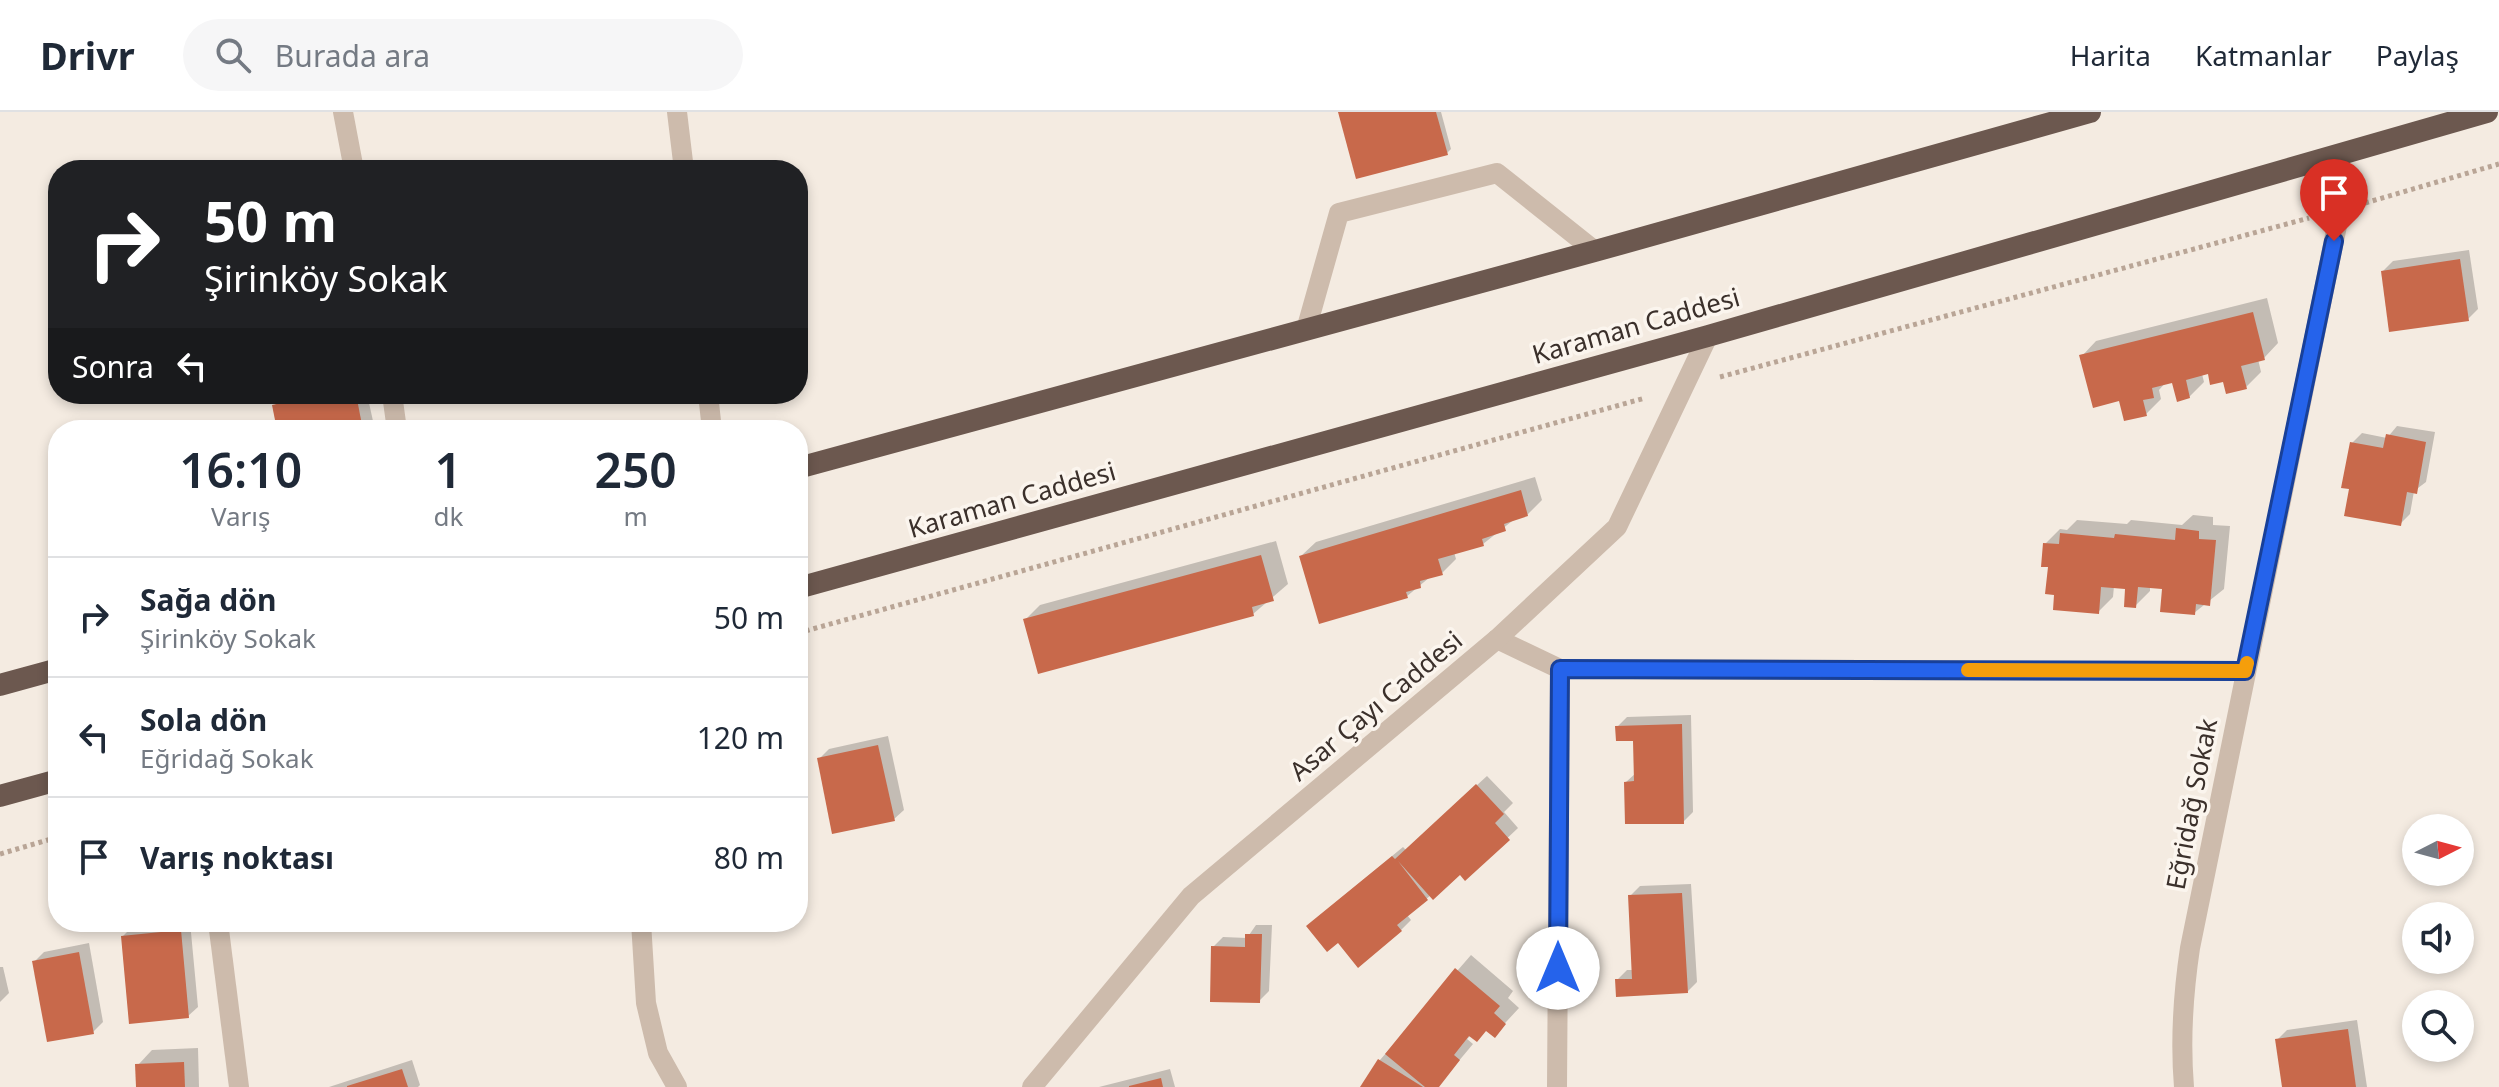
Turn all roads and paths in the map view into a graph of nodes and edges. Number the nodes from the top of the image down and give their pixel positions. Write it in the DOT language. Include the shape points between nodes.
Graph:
graph roads {
  1 [pos="343,112"];
  2 [pos="677,112"];
  3 [pos="2090,112"];
  4 [pos="2487,112"];
  5 [pos="2325,159"];
  6 [pos="352,160"];
  7 [pos="683,160"];
  8 [pos="2499,164"];
  9 [pos="2340,211"];
  10 [pos="1595,251"];
  11 [pos="1306,330"];
  12 [pos="1708,336"];
  13 [pos="1684,387"];
  14 [pos="808,465"];
  15 [pos="808,585"];
  16 [pos="808,630"];
  17 [pos="1497,639"];
  18 [pos="1560,669"];
  19 [pos="2245,671"];
  20 [pos="48,672"];
  21 [pos="0,685"];
  22 [pos="48,783"];
  23 [pos="0,796"];
  24 [pos="48,840"];
  25 [pos="0,854"];
  26 [pos="219,932"];
  27 [pos="642,932"];
  28 [pos="239,1087"];
  29 [pos="677,1087"];
  30 [pos="1032,1087"];
  31 [pos="1557,1087"];
  32 [pos="2184,1087"];
  1 -- 6 [label="street"];
  2 -- 7 [label="street"];
  3 -- 10 [label="highway"];
  4 -- 5 [label="highway, Karaman Caddesi"];
  5 -- 9 [label="street, Eğridağ Sokak"];
  5 -- 12 [label="highway, Karaman Caddesi"];
  8 -- 9 [label="path"];
  9 -- 13 [label="path"];
  9 -- 19 [label="street, Eğridağ Sokak"];
  10 -- 11 [label="highway"];
  10 -- 11 [label="street" via="1497,173 1339,213"];
  11 -- 14 [label="highway"];
  12 -- 13 [label="street, Asar Çayı Caddesi"];
  12 -- 15 [label="highway, Karaman Caddesi"];
  13 -- 16 [label="path"];
  13 -- 17 [label="street, Asar Çayı Caddesi" via="1617,527"];
  17 -- 18 [label="street"];
  17 -- 30 [label="street, Asar Çayı Caddesi" via="1191,896"];
  18 -- 19 [label="street"];
  18 -- 31 [label="street"];
  19 -- 32 [label="street, Eğridağ Sokak" via="2182,1001"];
  20 -- 21 [label="highway"];
  22 -- 23 [label="highway"];
  24 -- 25 [label="path"];
  26 -- 28 [label="street"];
  27 -- 29 [label="street" via="646,1003 658,1053"];
}
